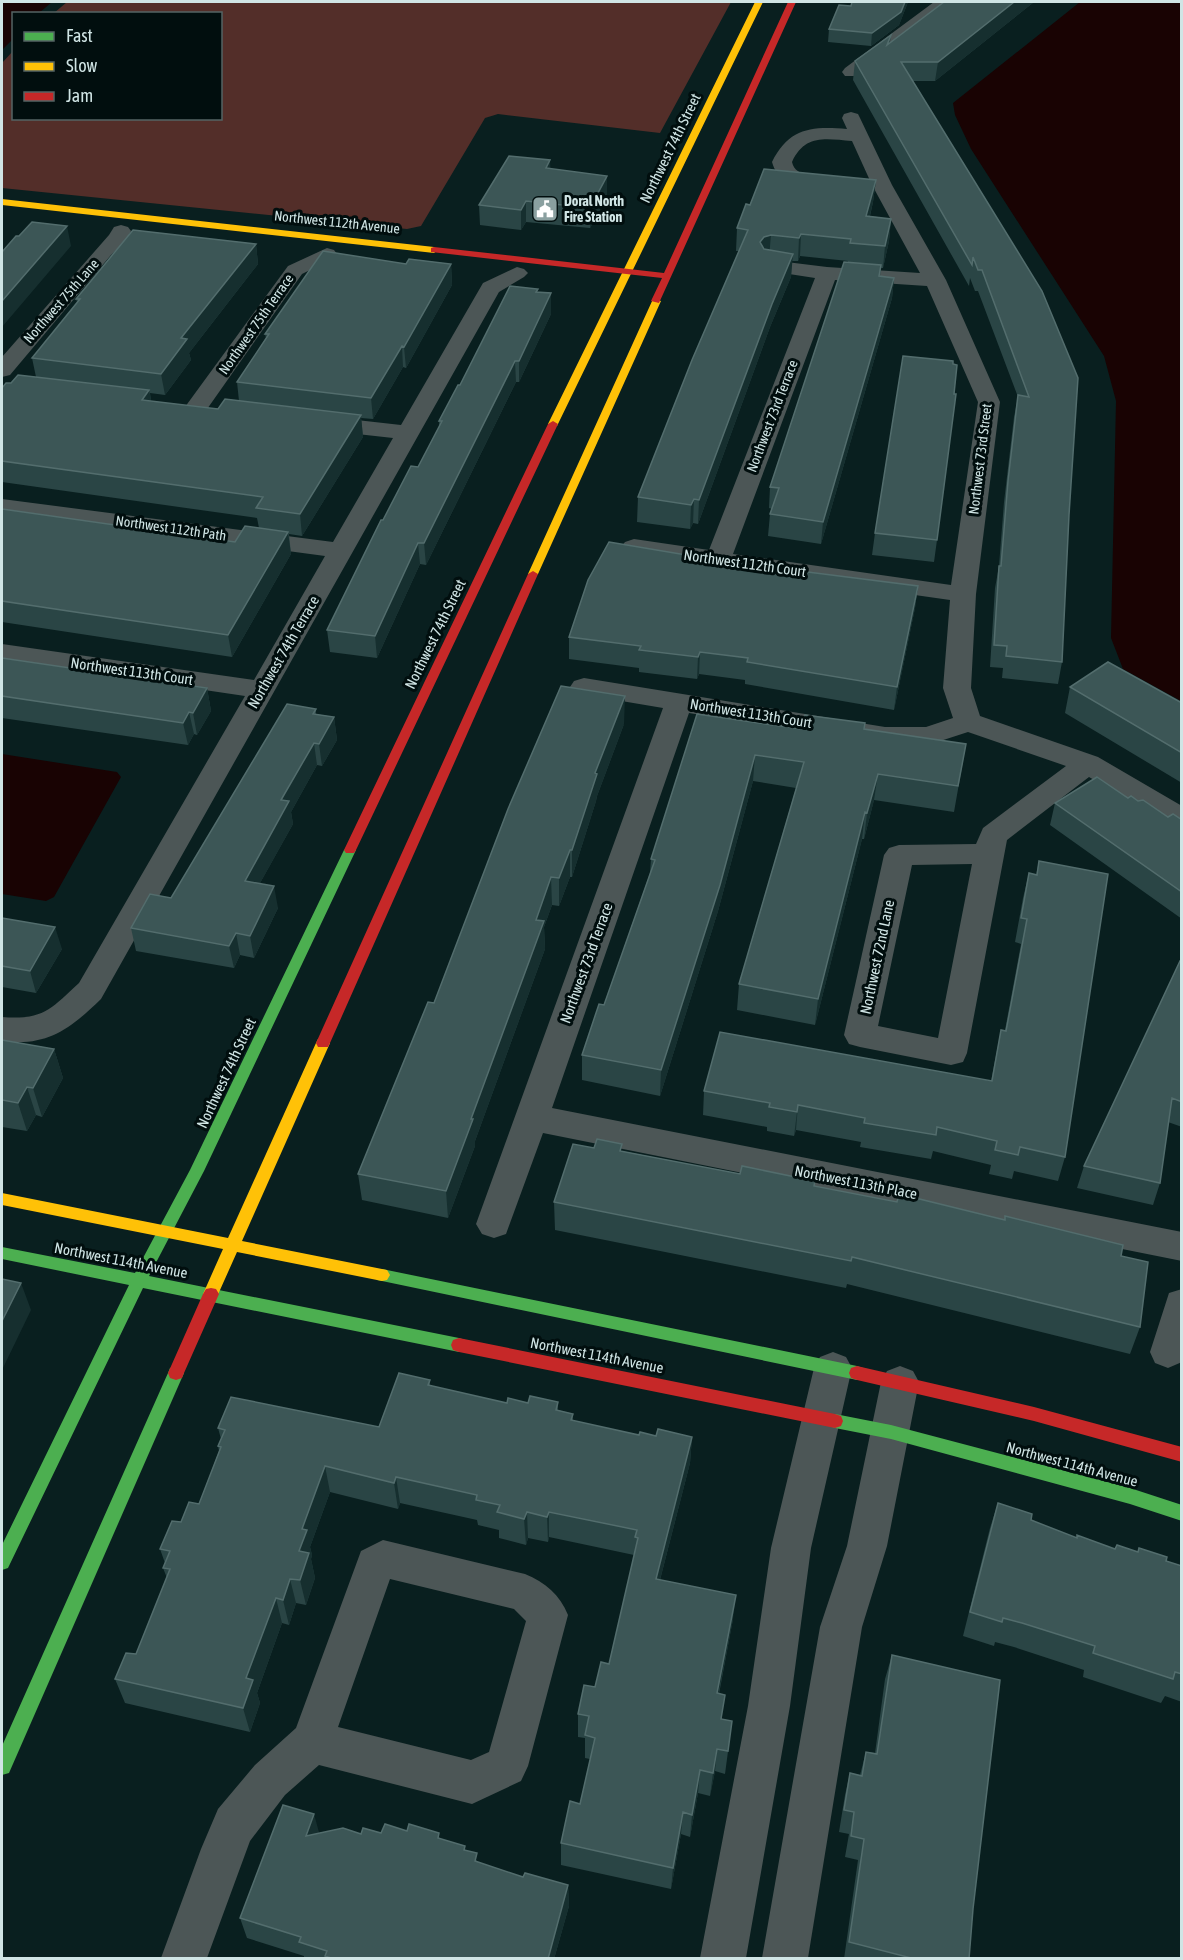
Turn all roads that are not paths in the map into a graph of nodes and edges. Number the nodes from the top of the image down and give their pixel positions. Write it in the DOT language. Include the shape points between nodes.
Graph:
graph roads {
  1 [pos="759,2"];
  2 [pos="792,2"];
  3 [pos="943,2"];
  4 [pos="851,72"];
  5 [pos="864,185"];
  6 [pos="2,202"];
  7 [pos="116,232"];
  8 [pos="332,254"];
  9 [pos="391,260"];
  10 [pos="770,266"];
  11 [pos="628,271"];
  12 [pos="517,273"];
  13 [pos="827,273"];
  14 [pos="935,280"];
  15 [pos="665,282"];
  16 [pos="621,284"];
  17 [pos="5,380"];
  18 [pos="174,405"];
  19 [pos="197,408"];
  20 [pos="220,410"];
  21 [pos="302,420"];
  22 [pos="408,433"];
  23 [pos="2,506"];
  24 [pos="634,547"];
  25 [pos="341,551"];
  26 [pos="718,559"];
  27 [pos="963,594"];
  28 [pos="2,652"];
  29 [pos="584,687"];
  30 [pos="262,690"];
  31 [pos="679,702"];
  32 [pos="968,722"];
  33 [pos="1088,764"];
  34 [pos="1182,819"];
  35 [pos="989,854"];
  36 [pos="2,1029"];
  37 [pos="531,1117"];
  38 [pos="2,1199"];
  39 [pos="494,1224"];
  40 [pos="165,1231"];
  41 [pos="233,1244"];
  42 [pos="1182,1247"];
  43 [pos="2,1253"];
  44 [pos="139,1280"];
  45 [pos="211,1294"];
  46 [pos="1182,1304"];
  47 [pos="1168,1352"];
  48 [pos="833,1368"];
  49 [pos="900,1382"];
  50 [pos="821,1418"];
  51 [pos="891,1432"];
  52 [pos="1182,1455"];
  53 [pos="1182,1513"];
  54 [pos="2,1562"];
  55 [pos="312,1742"];
  56 [pos="2,1766"];
  57 [pos="184,1959"];
  58 [pos="723,1959"];
  59 [pos="785,1959"];
  1 -- 11 [label="main road, Northwest 74th Street"];
  2 -- 15 [label="main road"];
  3 -- 4 [label="street"];
  5 -- 5 [label="street, Northwest 73rd Street" via="856,127 802,137 791,145 782,162 790,177"];
  5 -- 14 [label="street, Northwest 73rd Street"];
  6 -- 7 [label="main road, Northwest 112th Avenue"];
  7 -- 11 [label="main road, Northwest 112th Avenue"];
  7 -- 17 [label="street, Northwest 75th Lane"];
  8 -- 19 [label="street, Northwest 75th Terrace" via="299,260"];
  9 -- 12 [label="main road"];
  10 -- 13 [label="street"];
  11 -- 15 [label="main road, Northwest 112th Avenue"];
  11 -- 16 [label="main road, Northwest 74th Street"];
  12 -- 16 [label="main road"];
  12 -- 22 [label="street, Northwest 74th Terrace" via="490,289"];
  13 -- 14 [label="street"];
  13 -- 26 [label="street, Northwest 73rd Terrace"];
  14 -- 27 [label="street, Northwest 73rd Street" via="989,402"];
  15 -- 16 [label="main road"];
  15 -- 41 [label="main road"];
  16 -- 40 [label="main road, Northwest 74th Street"];
  18 -- 19 [label="street"];
  19 -- 20 [label="street"];
  21 -- 22 [label="street"];
  22 -- 25 [label="street, Northwest 74th Terrace"];
  23 -- 25 [label="street, Northwest 112th Path"];
  24 -- 26 [label="street, Northwest 112th Court"];
  25 -- 30 [label="street, Northwest 74th Terrace"];
  26 -- 27 [label="street, Northwest 112th Court"];
  27 -- 32 [label="street, Northwest 73rd Street" via="957,688"];
  28 -- 30 [label="street, Northwest 113th Court"];
  29 -- 31 [label="street, Northwest 113th Court"];
  30 -- 36 [label="street, Northwest 74th Terrace" via="90,991 64,1016 43,1028 22,1032"];
  31 -- 32 [label="street, Northwest 113th Court" via="885,736 928,736"];
  31 -- 37 [label="street, Northwest 73rd Terrace"];
  32 -- 33 [label="street"];
  33 -- 34 [label="street"];
  33 -- 35 [label="street, Northwest 72nd Lane" via="993,836"];
  35 -- 35 [label="street, Northwest 72nd Lane" via="951,1053 860,1035 899,855"];
  37 -- 39 [label="street, Northwest 73rd Terrace"];
  37 -- 42 [label="street, Northwest 113th Place"];
  38 -- 40 [label="main road"];
  40 -- 41 [label="main road"];
  40 -- 44 [label="main road, Northwest 74th Street"];
  41 -- 45 [label="main road"];
  41 -- 48 [label="main road"];
  43 -- 44 [label="main road, Northwest 114th Avenue"];
  44 -- 45 [label="main road, Northwest 114th Avenue"];
  44 -- 54 [label="main road, Northwest 74th Street"];
  45 -- 50 [label="main road, Northwest 114th Avenue"];
  45 -- 56 [label="main road"];
  46 -- 47 [label="street"];
  48 -- 49 [label="main road"];
  48 -- 50 [label="street"];
  49 -- 51 [label="street"];
  49 -- 52 [label="main road" via="1030,1412"];
  50 -- 51 [label="main road, Northwest 114th Avenue"];
  50 -- 58 [label="street" via="791,1548 769,1706"];
  51 -- 53 [label="main road, Northwest 114th Avenue"];
  51 -- 59 [label="street" via="867,1546 841,1627"];
  55 -- 55 [label="street" via="472,1782 506,1766 548,1614 525,1593 383,1559 375,1564"];
  55 -- 57 [label="street" via="270,1780 234,1826"];
}
